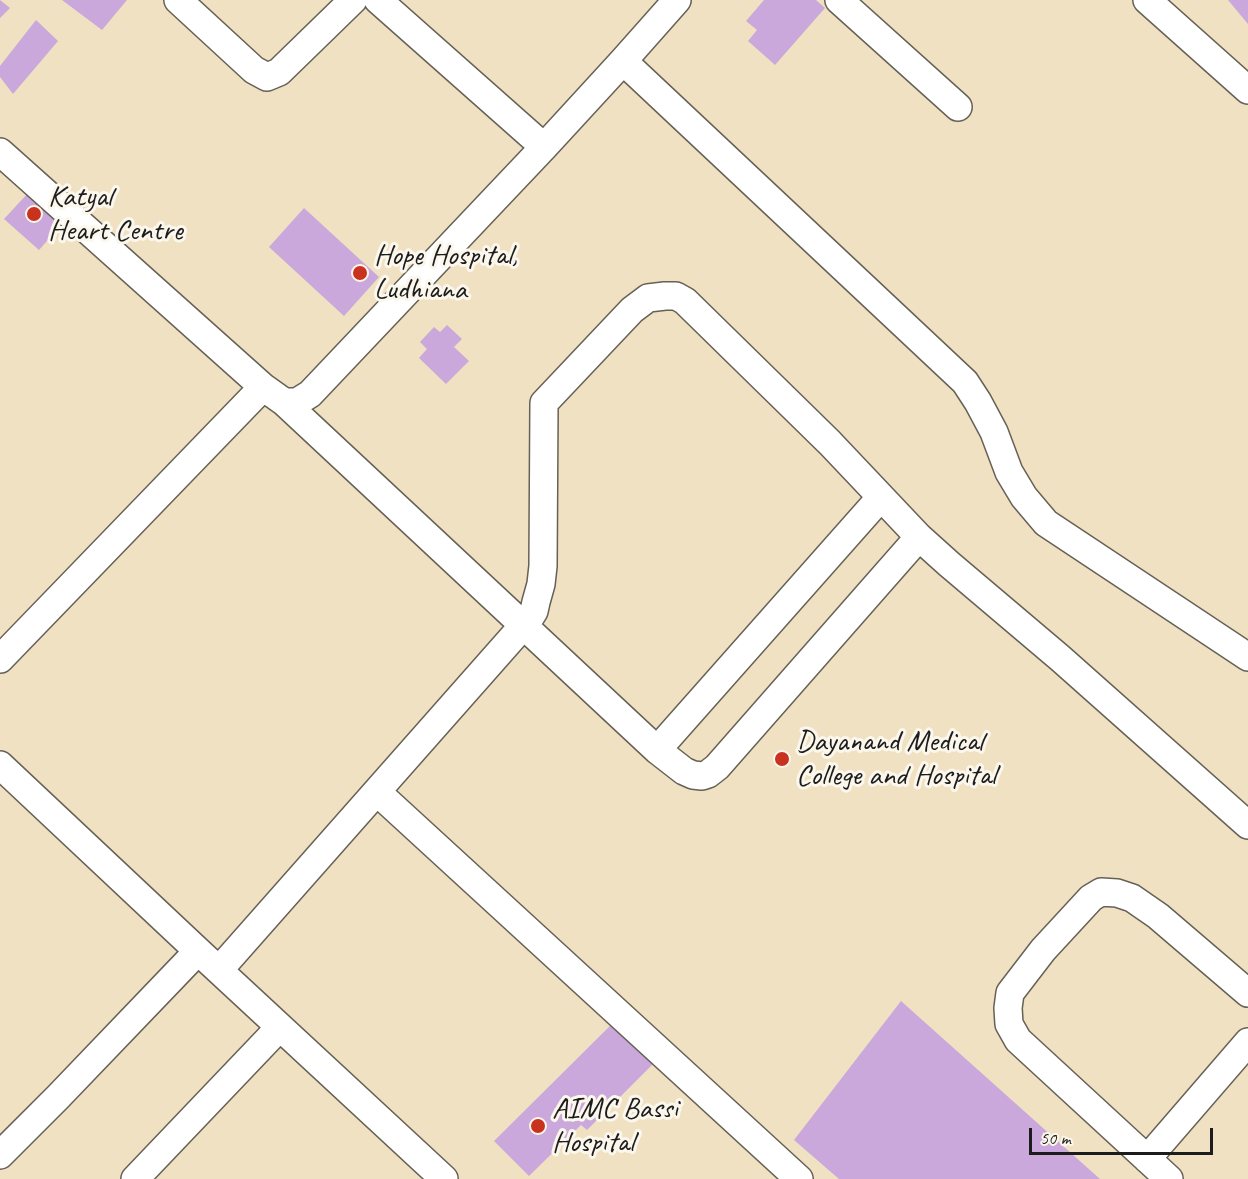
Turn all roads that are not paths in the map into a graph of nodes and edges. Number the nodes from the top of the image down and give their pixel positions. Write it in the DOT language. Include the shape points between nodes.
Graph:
graph roads {
  1 [pos="178,0"];
  2 [pos="353,0"];
  3 [pos="378,0"];
  4 [pos="677,0"];
  5 [pos="839,0"];
  6 [pos="1147,0"];
  7 [pos="623,61"];
  8 [pos="1248,89"];
  9 [pos="958,107"];
  10 [pos="544,147"];
  11 [pos="0,152"];
  12 [pos="274,395"];
  13 [pos="881,497"];
  14 [pos="919,537"];
  15 [pos="524,626"];
  16 [pos="1248,657"];
  17 [pos="0,659"];
  18 [pos="657,750"];
  19 [pos="0,765"];
  20 [pos="377,792"];
  21 [pos="1248,825"];
  22 [pos="198,951"];
  23 [pos="219,970"];
  24 [pos="1248,993"];
  25 [pos="280,1027"];
  26 [pos="1248,1042"];
  27 [pos="0,1155"];
  28 [pos="1147,1158"];
  29 [pos="135,1179"];
  30 [pos="444,1179"];
  31 [pos="799,1179"];
  32 [pos="1169,1179"];
  1 -- 2 [label="street" via="254,70 267,77 279,72"];
  3 -- 10 [label="street"];
  4 -- 7 [label="street"];
  5 -- 9 [label="street"];
  6 -- 8 [label="street"];
  7 -- 10 [label="street"];
  7 -- 16 [label="street" via="965,382 994,432 1009,472 1046,523"];
  10 -- 12 [label="street" via="310,394 297,402"];
  11 -- 12 [label="street"];
  12 -- 15 [label="street"];
  12 -- 17 [label="street"];
  13 -- 14 [label="street"];
  13 -- 15 [label="street" via="685,301 676,296 648,298 544,403 543,566 534,611"];
  13 -- 18 [label="street"];
  14 -- 18 [label="street" via="717,767 702,776 693,775"];
  14 -- 21 [label="street"];
  15 -- 18 [label="street"];
  15 -- 20 [label="street"];
  19 -- 22 [label="street"];
  20 -- 23 [label="street"];
  20 -- 31 [label="street"];
  22 -- 23 [label="street"];
  22 -- 27 [label="street"];
  23 -- 25 [label="street"];
  24 -- 28 [label="street" via="1132,898 1117,892 1101,892 1043,950 1010,993 1009,1024 1018,1040"];
  25 -- 29 [label="street"];
  25 -- 30 [label="street"];
  26 -- 28 [label="street"];
  28 -- 32 [label="street"];
}
